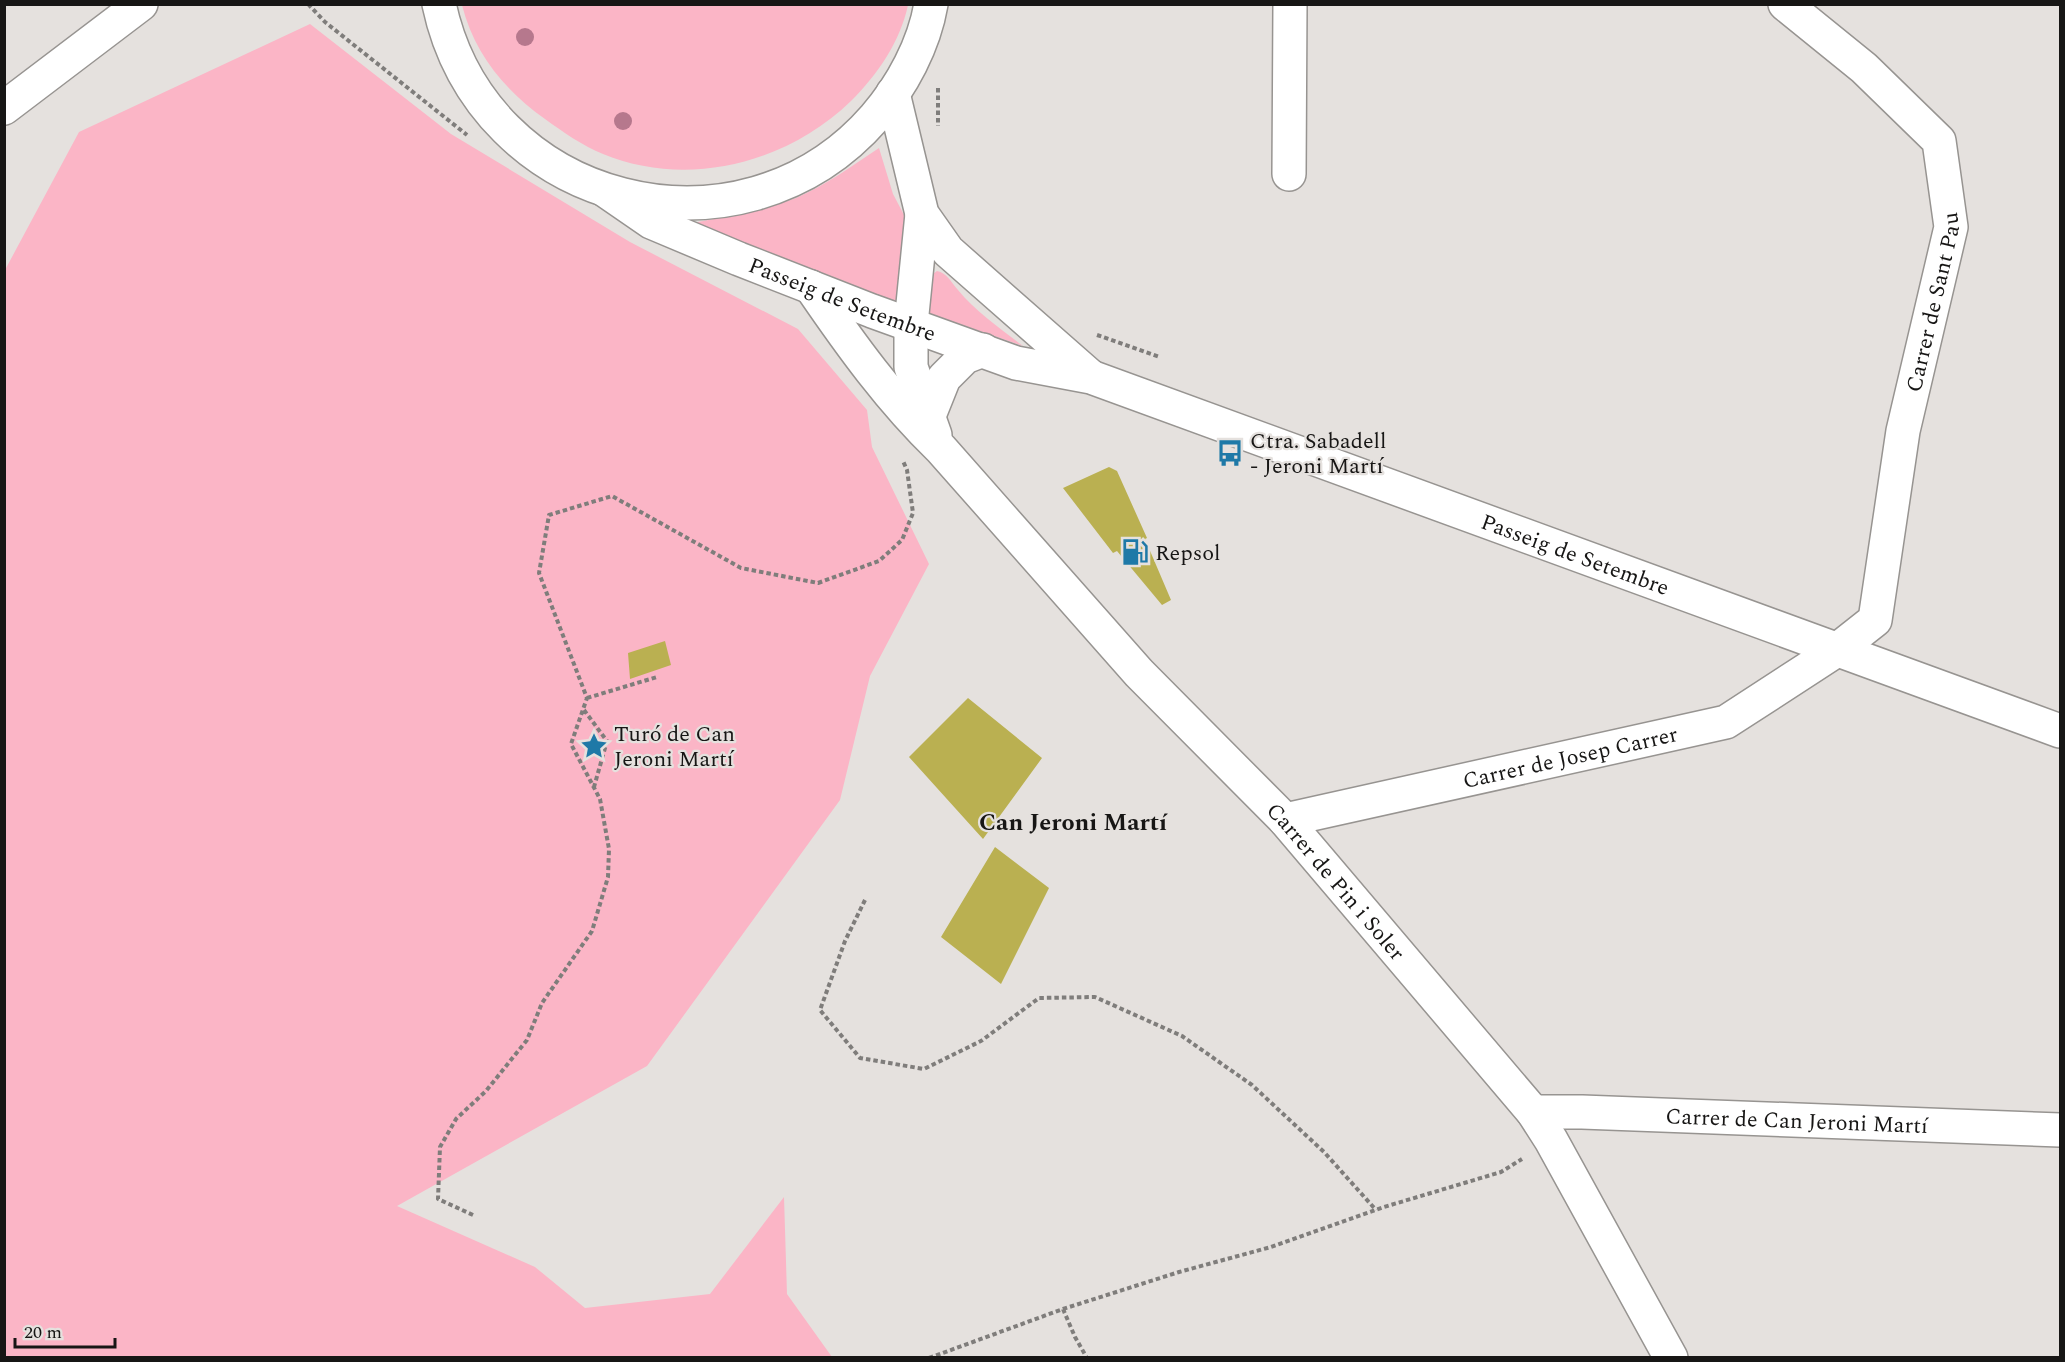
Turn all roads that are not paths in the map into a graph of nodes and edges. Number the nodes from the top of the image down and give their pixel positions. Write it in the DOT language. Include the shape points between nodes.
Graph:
graph roads {
  1 [pos="141,4"];
  2 [pos="439,4"];
  3 [pos="931,4"];
  4 [pos="1290,4"];
  5 [pos="1785,4"];
  6 [pos="893,93"];
  7 [pos="4,108"];
  8 [pos="1289,174"];
  9 [pos="606,191"];
  10 [pos="922,214"];
  11 [pos="811,287"];
  12 [pos="911,324"];
  13 [pos="982,350"];
  14 [pos="1091,377"];
  15 [pos="928,418"];
  16 [pos="940,449"];
  17 [pos="1837,650"];
  18 [pos="2061,731"];
  19 [pos="1285,820"];
  20 [pos="1533,1112"];
  21 [pos="2061,1130"];
  22 [pos="1671,1358"];
  1 -- 7 [label="street"];
  2 -- 9 [label="street" via="457,58 494,116 545,161"];
  3 -- 6 [label="street" via="915,52"];
  4 -- 8 [label="street"];
  5 -- 17 [label="street, Carrer de Sant Pau" via="1864,68 1939,141 1951,227 1903,431 1875,620"];
  6 -- 9 [label="street" via="856,137 826,160 793,180 757,193 681,204"];
  6 -- 10 [label="street, Passeig de Setembre"];
  9 -- 11 [label="street, Passeig de Setembre" via="651,222"];
  10 -- 12 [label="street, Carrer de Pin i Soler"];
  10 -- 14 [label="street, Passeig de Setembre" via="948,251"];
  11 -- 12 [label="street, Passeig de Setembre"];
  11 -- 16 [label="street, Carrer de Pin i Soler" via="851,345"];
  12 -- 13 [label="street, Passeig de Setembre"];
  12 -- 15 [label="street, Carrer de Pin i Soler" via="911,367"];
  13 -- 14 [label="street, Passeig de Setembre" via="1016,363"];
  13 -- 15 [label="street" via="964,357 944,378"];
  14 -- 17 [label="street, Passeig de Setembre"];
  15 -- 16 [label="street, Carrer de Pin i Soler"];
  16 -- 19 [label="street, Carrer de Pin i Soler" via="1139,673"];
  17 -- 18 [label="street, Passeig de Setembre"];
  17 -- 19 [label="street, Carrer de Josep Carrer" via="1726,722"];
  19 -- 20 [label="street, Carrer de Pin i Soler"];
  20 -- 21 [label="street, Carrer de Can Jeroni Martí"];
  20 -- 22 [label="street, Carrer de Pin i Soler"];
}
